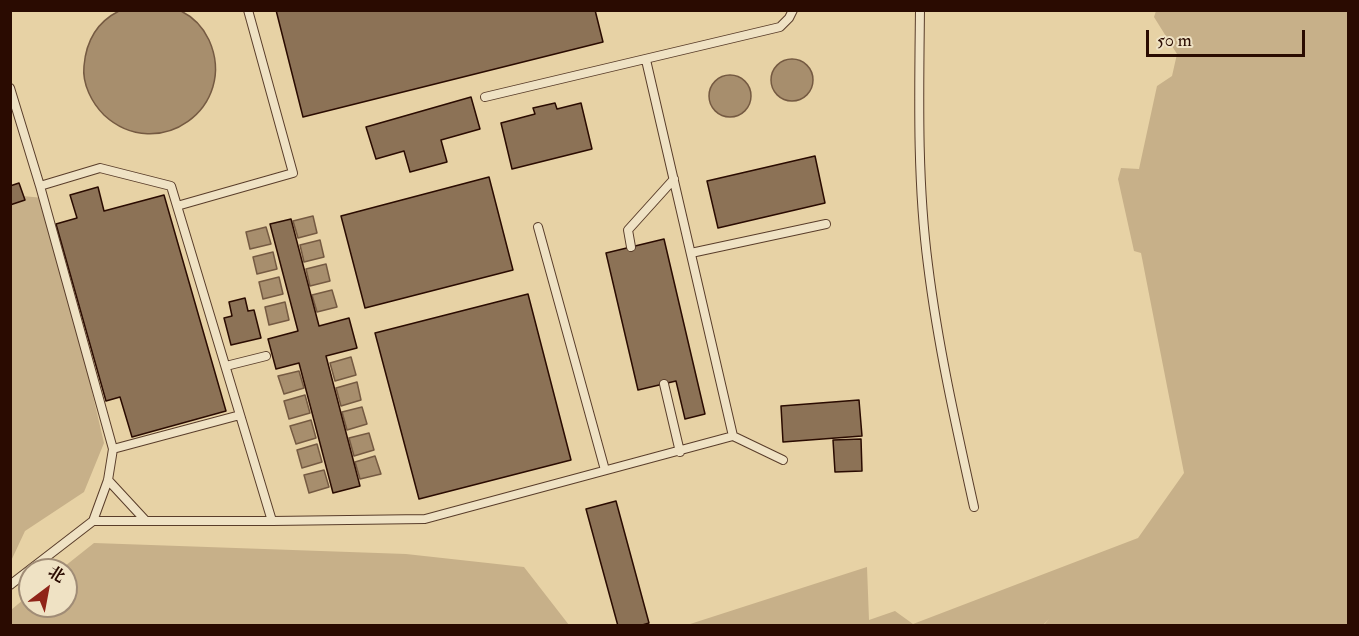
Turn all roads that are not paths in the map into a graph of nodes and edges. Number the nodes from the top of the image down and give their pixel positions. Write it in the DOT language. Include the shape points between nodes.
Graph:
graph roads {
  1 [pos="248,10"];
  2 [pos="793,10"];
  3 [pos="920,10"];
  4 [pos="646,60"];
  5 [pos="10,88"];
  6 [pos="485,98"];
  7 [pos="674,179"];
  8 [pos="40,186"];
  9 [pos="177,206"];
  10 [pos="826,224"];
  11 [pos="538,226"];
  12 [pos="631,247"];
  13 [pos="691,253"];
  14 [pos="266,356"];
  15 [pos="226,366"];
  16 [pos="664,384"];
  17 [pos="240,416"];
  18 [pos="733,436"];
  19 [pos="113,449"];
  20 [pos="680,452"];
  21 [pos="783,460"];
  22 [pos="605,470"];
  23 [pos="108,480"];
  24 [pos="974,507"];
  25 [pos="145,520"];
  26 [pos="93,521"];
  27 [pos="272,521"];
  28 [pos="10,585"];
  1 -- 9 [label="lane" via="293,173"];
  2 -- 4 [label="lane" via="780,27"];
  3 -- 24 [label="lane" via="919,145 928,264 945,376"];
  4 -- 6 [label="lane"];
  4 -- 7 [label="lane"];
  5 -- 8 [label="lane"];
  7 -- 12 [label="lane" via="628,230"];
  7 -- 13 [label="lane"];
  8 -- 9 [label="lane" via="100,168 171,186"];
  8 -- 19 [label="lane"];
  9 -- 15 [label="lane"];
  10 -- 13 [label="lane"];
  11 -- 22 [label="lane"];
  13 -- 18 [label="lane"];
  14 -- 15 [label="lane"];
  15 -- 17 [label="lane"];
  16 -- 20 [label="lane"];
  17 -- 19 [label="lane"];
  17 -- 27 [label="lane"];
  18 -- 20 [label="lane"];
  18 -- 21 [label="lane"];
  19 -- 23 [label="lane"];
  20 -- 22 [label="lane"];
  22 -- 27 [label="lane" via="425,519"];
  23 -- 25 [label="lane"];
  23 -- 26 [label="lane"];
  25 -- 26 [label="lane"];
  25 -- 27 [label="lane"];
  26 -- 28 [label="lane"];
}
